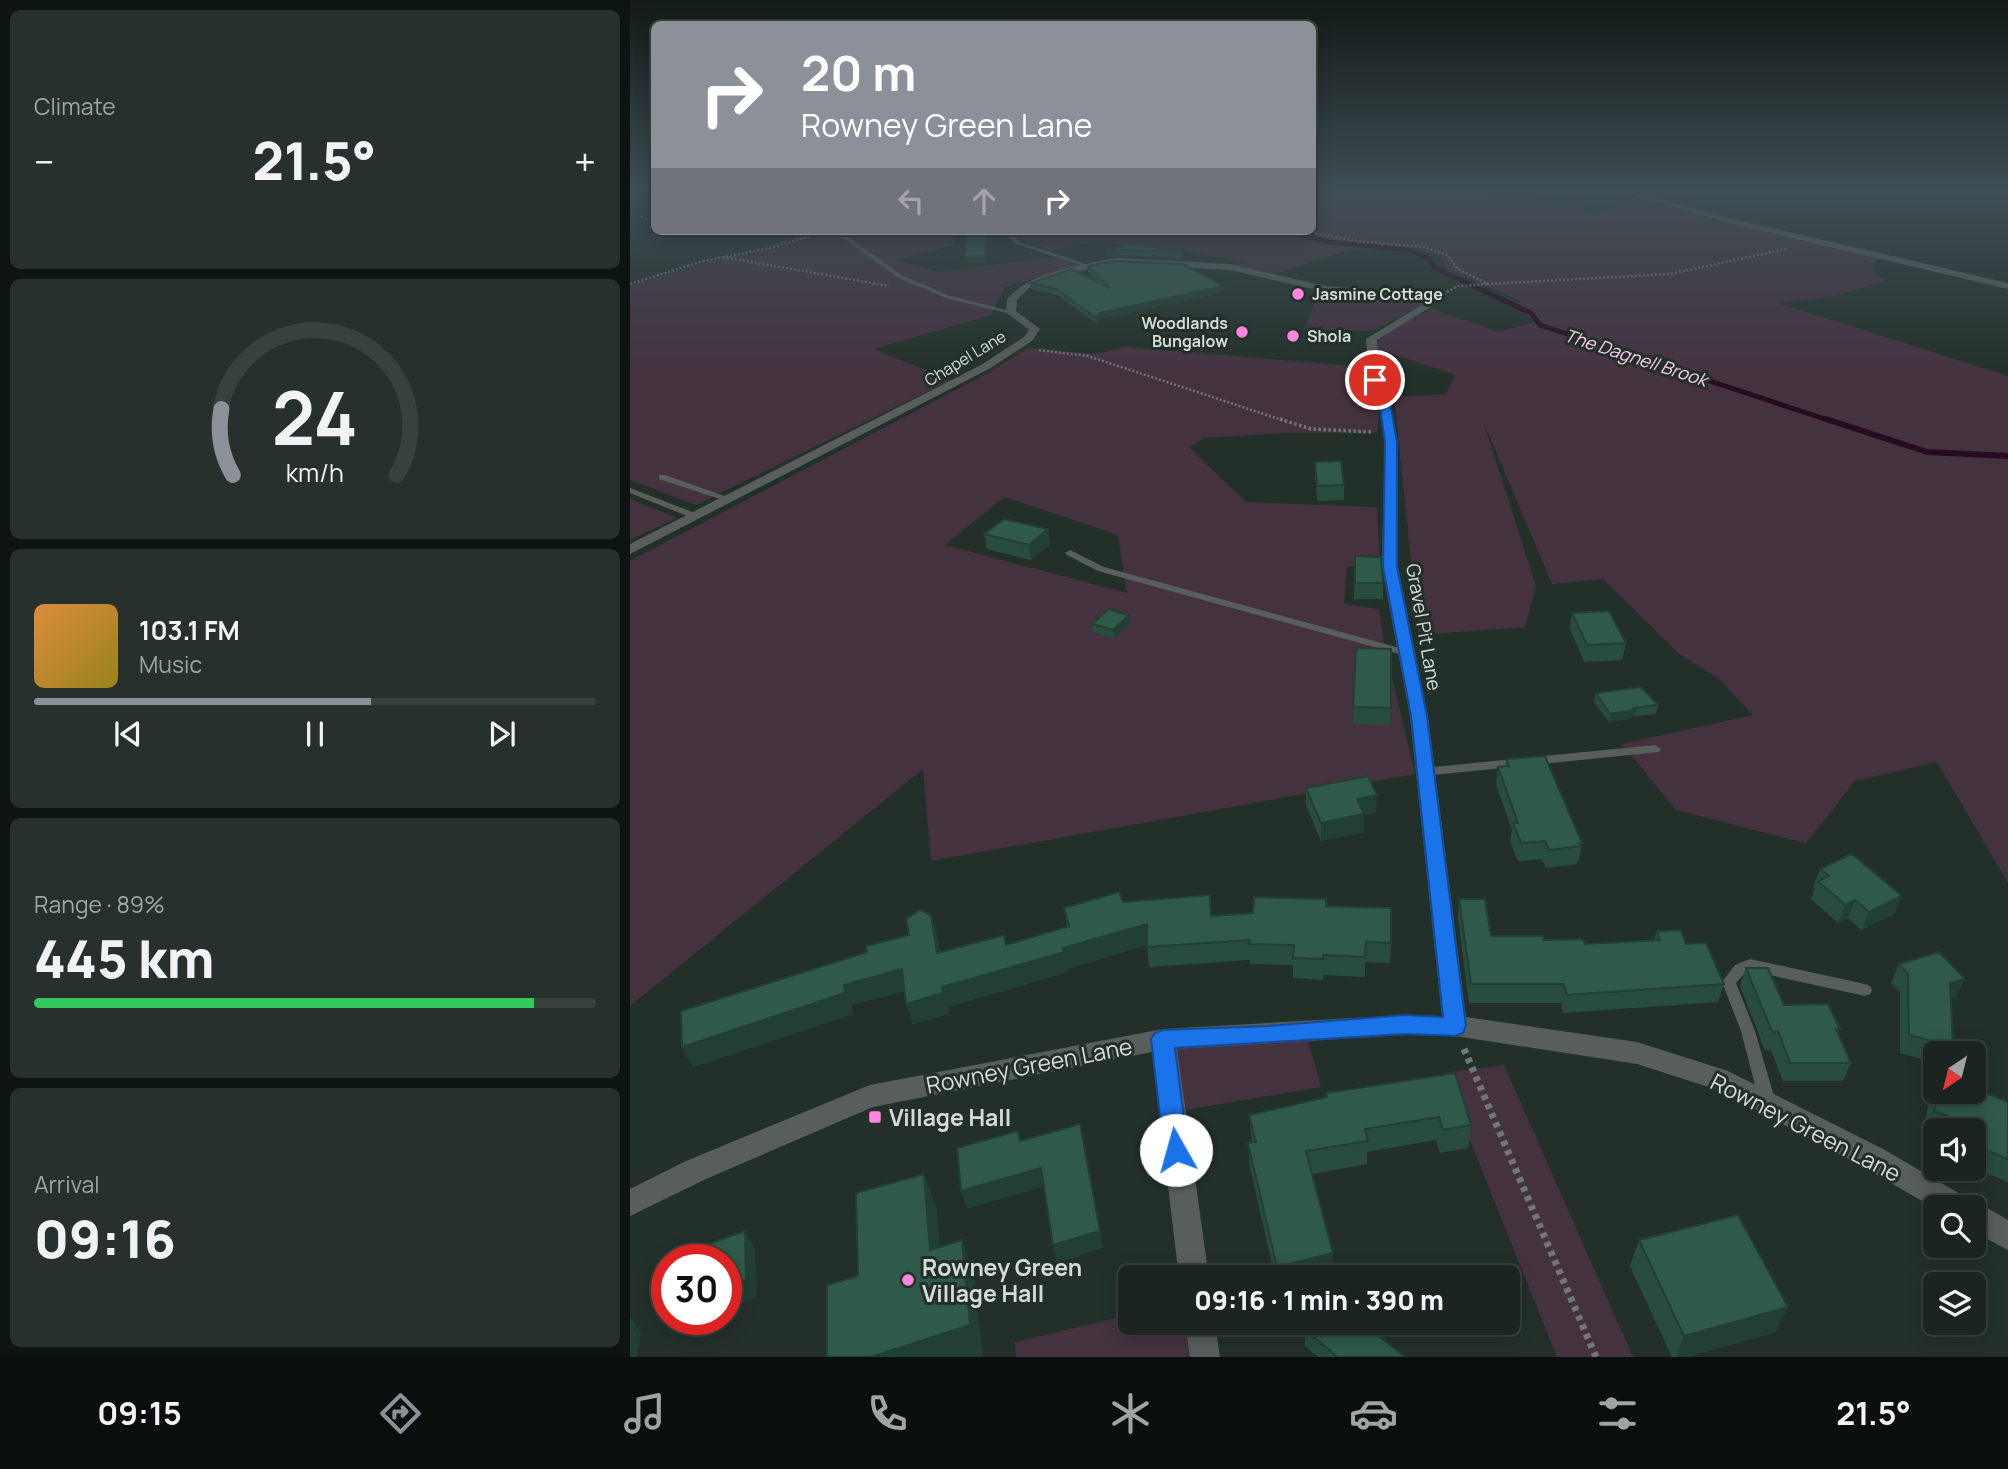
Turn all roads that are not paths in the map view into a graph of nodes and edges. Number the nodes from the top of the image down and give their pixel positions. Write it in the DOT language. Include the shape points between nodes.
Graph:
graph roads {
  1 [pos="866,252"];
  2 [pos="1047,252"];
  3 [pos="1868,252"];
  4 [pos="1089,266"];
  5 [pos="2008,286"];
  6 [pos="1425,305"];
  7 [pos="1011,312"];
  8 [pos="662,477"];
  9 [pos="630,490"];
  10 [pos="729,499"];
  11 [pos="695,516"];
  12 [pos="630,550"];
  13 [pos="1070,553"];
  14 [pos="1407,653"];
  15 [pos="1655,748"];
  16 [pos="1424,772"];
  17 [pos="1865,990"];
  18 [pos="1455,1026"];
  19 [pos="1163,1039"];
  20 [pos="1768,1103"];
  21 [pos="1935,1195"];
  22 [pos="630,1203"];
  23 [pos="1986,1223"];
  24 [pos="2008,1236"];
  25 [pos="1192,1265"];
  26 [pos="1202,1335"];
  27 [pos="1205,1357"];
  1 -- 7 [label="lane" via="901,277 948,297"];
  2 -- 4 [label="lane"];
  3 -- 5 [label="street"];
  4 -- 6 [label="street, Chapel Lane" via="1135,261 1230,267 1326,289 1392,295"];
  4 -- 7 [label="street, Chapel Lane" via="1027,285 1013,299"];
  6 -- 14 [label="street, Gravel Pit Lane" via="1371,339 1375,380 1390,434 1390,567"];
  7 -- 10 [label="street, Chapel Lane" via="1035,329 1028,339 922,402"];
  8 -- 10 [label="lane"];
  9 -- 11 [label="lane"];
  10 -- 11 [label="street, Chapel Lane"];
  11 -- 12 [label="street, Chapel Lane"];
  13 -- 14 [label="lane" via="1101,569"];
  14 -- 16 [label="street, Gravel Pit Lane"];
  15 -- 16 [label="lane"];
  16 -- 18 [label="street, Gravel Pit Lane"];
  17 -- 20 [label="lane" via="1750,965 1732,976 1729,982"];
  18 -- 19 [label="street, Rowney Green Lane"];
  18 -- 20 [label="street, Rowney Green Lane" via="1637,1053 1728,1082"];
  19 -- 22 [label="street, Rowney Green Lane" via="870,1096"];
  19 -- 25 [label="street"];
  20 -- 21 [label="street, Rowney Green Lane"];
  23 -- 24 [label="street"];
  26 -- 27 [label="street"];
}
